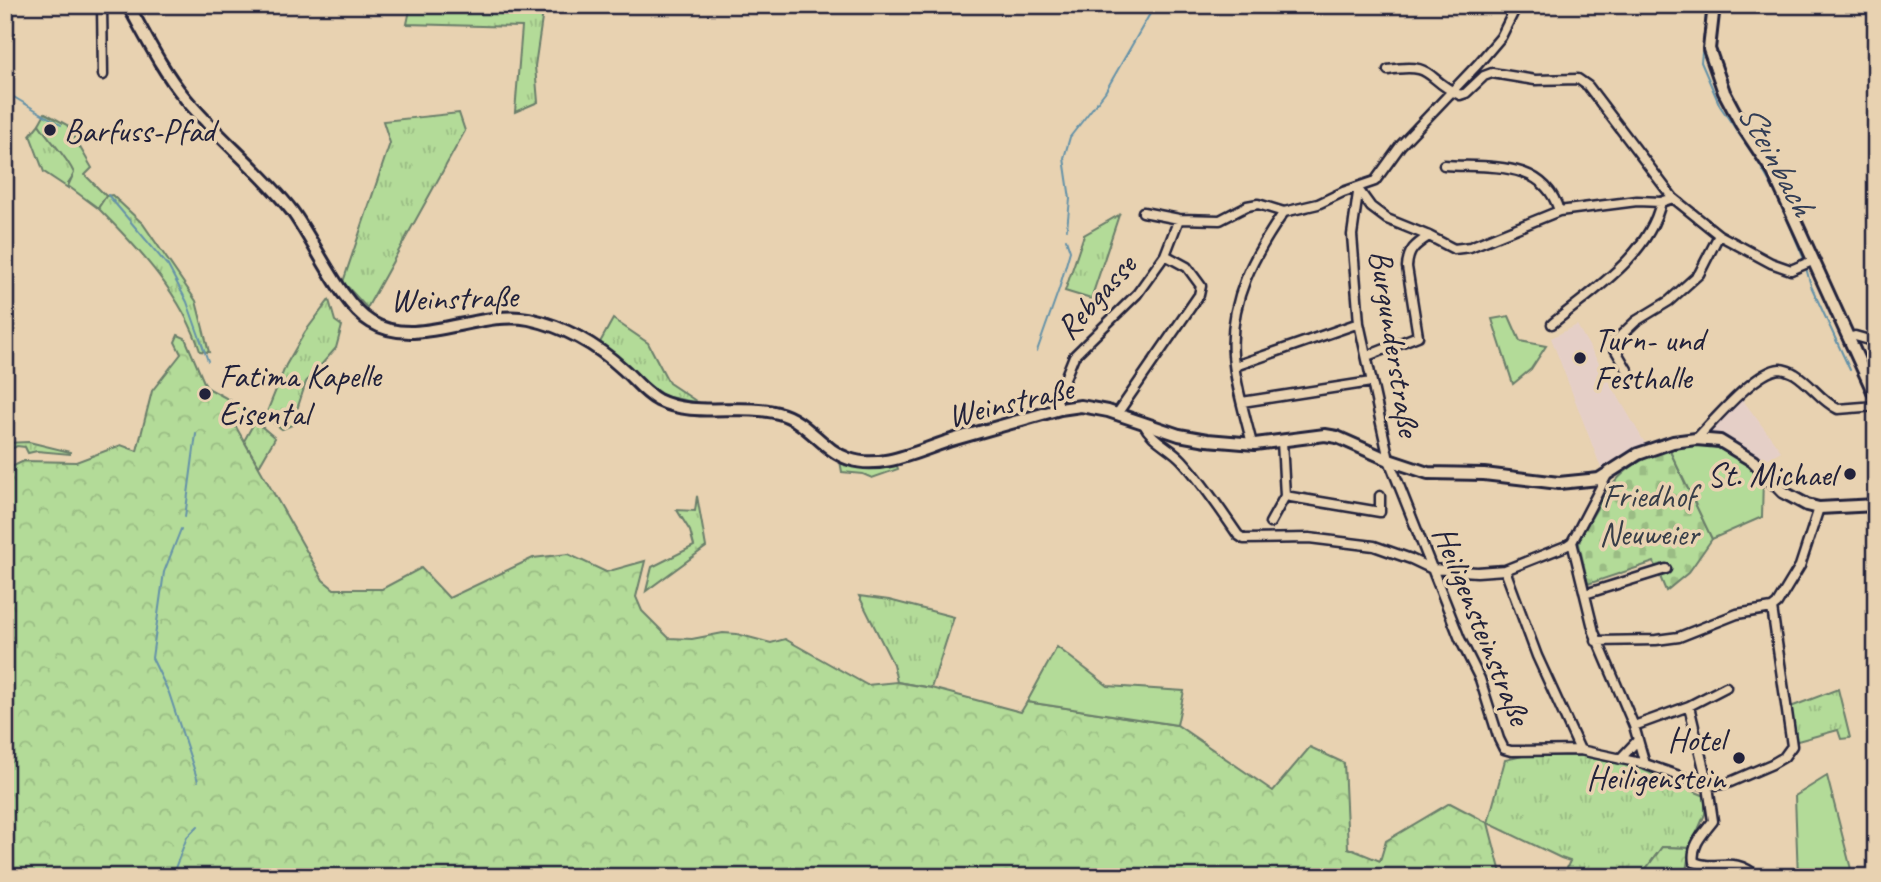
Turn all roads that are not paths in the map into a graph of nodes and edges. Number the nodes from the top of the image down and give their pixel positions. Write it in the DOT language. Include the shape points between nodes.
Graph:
graph roads {
  1 [pos="102,5"];
  2 [pos="128,5"];
  3 [pos="1517,5"];
  4 [pos="1714,5"];
  5 [pos="1388,70"];
  6 [pos="103,75"];
  7 [pos="1451,91"];
  8 [pos="1444,165"];
  9 [pos="1358,191"];
  10 [pos="1673,198"];
  11 [pos="1661,202"];
  12 [pos="1559,211"];
  13 [pos="1143,212"];
  14 [pos="1284,212"];
  15 [pos="1179,219"];
  16 [pos="1719,235"];
  17 [pos="1429,236"];
  18 [pos="1165,255"];
  19 [pos="1812,261"];
  20 [pos="1359,323"];
  21 [pos="1552,324"];
  22 [pos="1848,338"];
  23 [pos="1876,342"];
  24 [pos="1367,355"];
  25 [pos="1235,366"];
  26 [pos="1629,373"];
  27 [pos="1371,382"];
  28 [pos="1876,398"];
  29 [pos="1242,402"];
  30 [pos="1876,406"];
  31 [pos="1060,409"];
  32 [pos="1117,414"];
  33 [pos="1143,423"];
  34 [pos="1696,439"];
  35 [pos="1282,441"];
  36 [pos="1252,444"];
  37 [pos="1389,460"];
  38 [pos="1606,477"];
  39 [pos="1285,496"];
  40 [pos="1380,496"];
  41 [pos="1876,505"];
  42 [pos="1819,508"];
  43 [pos="1270,523"];
  44 [pos="1572,542"];
  45 [pos="1432,569"];
  46 [pos="1666,569"];
  47 [pos="1505,570"];
  48 [pos="1585,594"];
  49 [pos="1772,608"];
  50 [pos="1597,641"];
  51 [pos="1726,687"];
  52 [pos="1689,706"];
  53 [pos="1634,726"];
  54 [pos="1637,740"];
  55 [pos="1580,750"];
  56 [pos="1620,759"];
  57 [pos="1644,764"];
  58 [pos="1708,786"];
  59 [pos="1758,877"];
  1 -- 6 [label="street"];
  2 -- 31 [label="main road, Weinstraße" via="184,97 290,209 346,298 373,324 402,332 496,318 525,318 552,325 601,350 657,399 674,406 776,412 802,424 839,454 863,462 895,458"];
  3 -- 7 [label="street" via="1501,37"];
  4 -- 19 [label="main road" via="1712,61 1731,108 1773,172"];
  5 -- 7 [label="street" via="1419,68"];
  7 -- 9 [label="street" via="1375,181"];
  7 -- 10 [label="street" via="1466,93 1492,74 1578,79"];
  8 -- 12 [label="street" via="1521,170 1551,191"];
  9 -- 14 [label="street"];
  9 -- 17 [label="street" via="1387,219"];
  9 -- 20 [label="street, Burgunderstraße" via="1352,235"];
  10 -- 11 [label="street"];
  10 -- 16 [label="street"];
  11 -- 12 [label="street"];
  11 -- 21 [label="street" via="1658,216 1637,249"];
  12 -- 17 [label="street" via="1471,247 1454,249"];
  13 -- 15 [label="street"];
  14 -- 15 [label="street" via="1258,204 1220,220"];
  14 -- 25 [label="street" via="1260,247 1243,284 1233,324"];
  15 -- 18 [label="street, Rebgasse"];
  16 -- 19 [label="street" via="1791,270"];
  16 -- 26 [label="street" via="1699,274 1612,344"];
  17 -- 24 [label="street" via="1413,246 1408,256 1418,336"];
  18 -- 31 [label="street, Rebgasse" via="1137,294 1074,356 1057,400"];
  18 -- 32 [label="street" via="1187,267 1201,286 1199,295"];
  19 -- 22 [label="main road"];
  20 -- 24 [label="street, Burgunderstraße"];
  20 -- 25 [label="street"];
  22 -- 23 [label="street"];
  22 -- 28 [label="main road"];
  24 -- 27 [label="street, Burgunderstraße"];
  25 -- 29 [label="street"];
  27 -- 29 [label="street"];
  27 -- 37 [label="street, Burgunderstraße"];
  29 -- 36 [label="street"];
  30 -- 34 [label="street" via="1838,409 1795,374 1780,369 1768,373 1716,415"];
  31 -- 32 [label="main road, Weinstraße" via="1081,406"];
  32 -- 33 [label="main road, Weinstraße"];
  33 -- 36 [label="main road, Weinstraße" via="1179,435"];
  33 -- 45 [label="street, Weinstraße" via="1149,436 1179,457 1244,539 1309,538 1374,546"];
  34 -- 38 [label="main road, Weinstraße" via="1645,451"];
  34 -- 42 [label="main road, Weinstraße" via="1720,441 1737,449 1783,492"];
  35 -- 36 [label="main road, Weinstraße"];
  35 -- 37 [label="main road, Weinstraße" via="1337,437"];
  35 -- 39 [label="street"];
  37 -- 38 [label="main road, Weinstraße" via="1428,473 1559,483"];
  37 -- 45 [label="street, Heiligensteinstraße"];
  38 -- 44 [label="street"];
  39 -- 40 [label="street" via="1380,512"];
  39 -- 43 [label="street"];
  41 -- 42 [label="main road, Weinstraße"];
  42 -- 49 [label="street" via="1800,566"];
  44 -- 47 [label="street"];
  44 -- 48 [label="street"];
  45 -- 47 [label="street"];
  45 -- 55 [label="street, Heiligensteinstraße" via="1504,749"];
  46 -- 48 [label="street"];
  47 -- 55 [label="street" via="1537,656"];
  48 -- 50 [label="street"];
  49 -- 50 [label="street" via="1737,614 1679,637"];
  49 -- 58 [label="street" via="1792,746 1772,764 1728,783"];
  50 -- 53 [label="street"];
  51 -- 52 [label="street"];
  52 -- 53 [label="street"];
  52 -- 58 [label="street"];
  53 -- 54 [label="street"];
  54 -- 56 [label="street"];
  54 -- 57 [label="street"];
  55 -- 56 [label="street, Heiligensteinstraße"];
  56 -- 57 [label="street, Heiligensteinstraße"];
  57 -- 58 [label="street, Heiligensteinstraße"];
  58 -- 59 [label="street" via="1713,821 1695,844 1694,862 1730,863 1747,867"];
}
